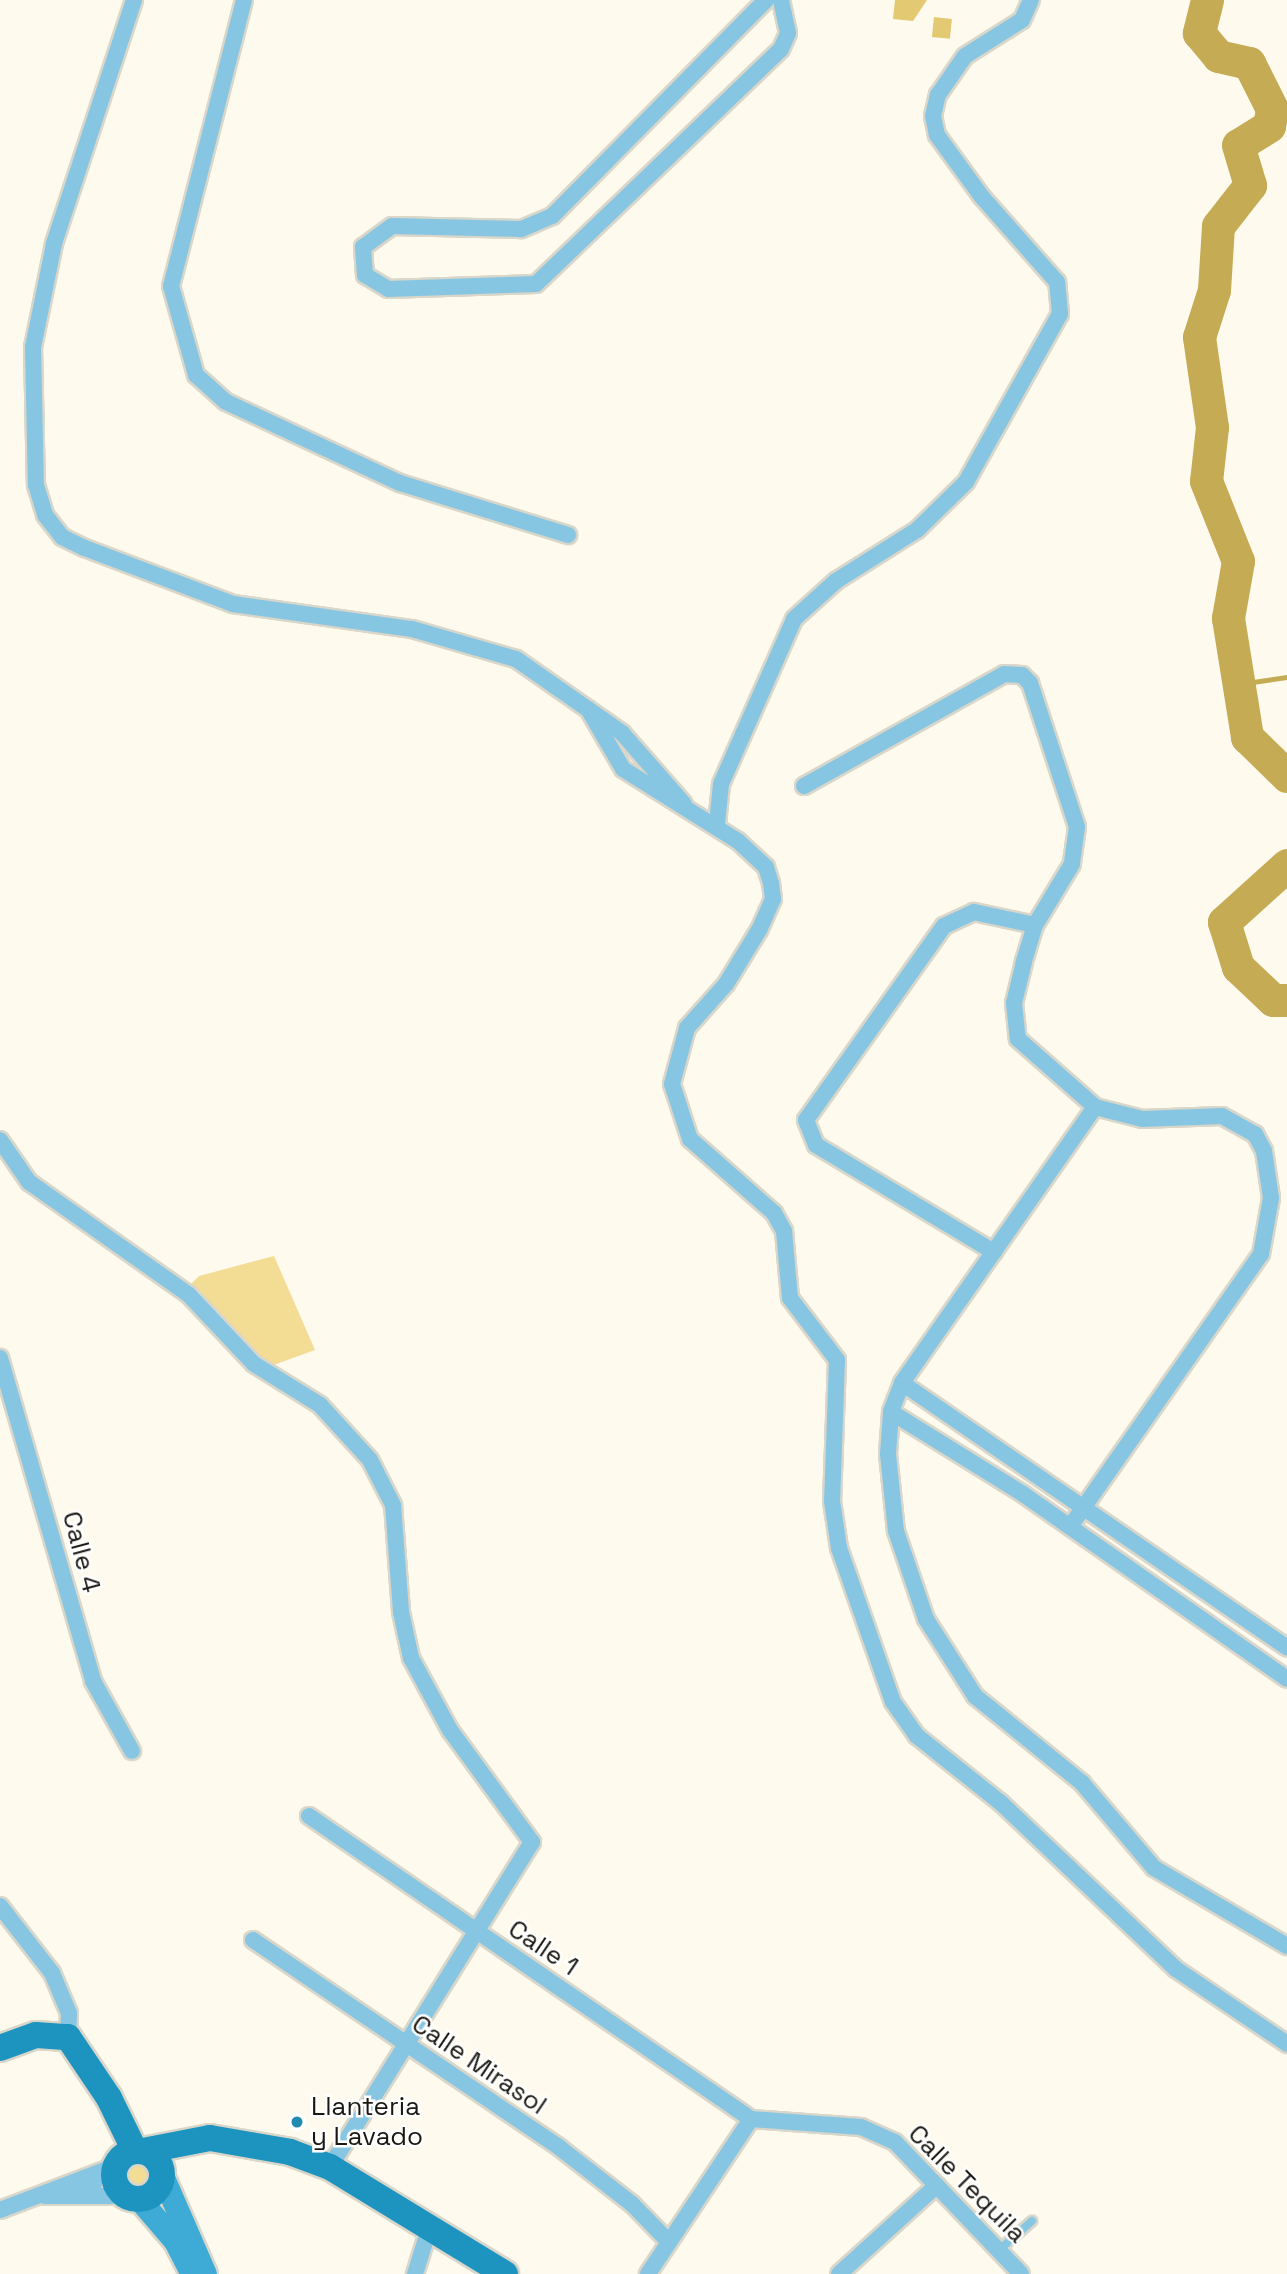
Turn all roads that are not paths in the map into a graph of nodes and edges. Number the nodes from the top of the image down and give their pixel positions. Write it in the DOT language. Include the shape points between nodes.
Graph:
graph roads {
  1 [pos="134,0"];
  2 [pos="244,0"];
  3 [pos="766,0"];
  4 [pos="781,0"];
  5 [pos="1031,0"];
  6 [pos="568,535"];
  7 [pos="588,709"];
  8 [pos="804,786"];
  9 [pos="684,804"];
  10 [pos="717,824"];
  11 [pos="1035,925"];
  12 [pos="1095,1107"];
  13 [pos="0,1140"];
  14 [pos="994,1252"];
  15 [pos="0,1358"];
  16 [pos="902,1383"];
  17 [pos="891,1412"];
  18 [pos="1085,1508"];
  19 [pos="1070,1527"];
  20 [pos="1287,1648"];
  21 [pos="1287,1679"];
  22 [pos="132,1751"];
  23 [pos="309,1816"];
  24 [pos="0,1906"];
  25 [pos="475,1932"];
  26 [pos="253,1940"];
  27 [pos="1287,1946"];
  28 [pos="68,2037"];
  29 [pos="403,2044"];
  30 [pos="1287,2044"];
  31 [pos="0,2048"];
  32 [pos="751,2119"];
  33 [pos="133,2164"];
  34 [pos="330,2167"];
  35 [pos="936,2185"];
  36 [pos="36,2196"];
  37 [pos="132,2197"];
  38 [pos="0,2210"];
  39 [pos="1032,2221"];
  40 [pos="430,2226"];
  41 [pos="668,2242"];
  42 [pos="999,2250"];
  43 [pos="192,2274"];
  44 [pos="205,2274"];
  45 [pos="415,2274"];
  46 [pos="505,2274"];
  47 [pos="648,2274"];
  48 [pos="839,2274"];
  49 [pos="1021,2274"];
  1 -- 7 [label="street" via="54,244 33,347 36,485 45,515 62,537 85,548 233,604 412,629 506,655 559,684"];
  2 -- 6 [label="street" via="171,286 196,375 226,402 400,483"];
  3 -- 4 [label="street" via="552,216 521,229 392,226 362,247 365,275 388,289 520,289 544,279 781,49 788,33"];
  5 -- 10 [label="street" via="1022,20 965,56 939,95 933,116 937,135 982,197 1057,282 1060,314 966,482 917,530 836,581 794,619 721,784"];
  7 -- 9 [label="street" via="660,769"];
  7 -- 9 [label="street" via="623,769"];
  8 -- 11 [label="street" via="1004,674 1022,675 1030,683 1077,827 1072,864"];
  9 -- 10 [label="street"];
  10 -- 30 [label="street" via="766,867 773,899 726,984 687,1028 675,1053 678,1117 690,1139 774,1213 784,1231 790,1298 836,1360 832,1501 839,1548 893,1702 917,1735 1010,1810 1176,1969"];
  11 -- 12 [label="street" via="1014,1003 1014,1031 1023,1050"];
  11 -- 14 [label="street" via="974,912 944,926 806,1120 816,1145"];
  12 -- 14 [label="street"];
  12 -- 18 [label="street" via="1142,1119 1222,1116 1241,1123 1264,1152 1271,1198 1253,1268"];
  13 -- 25 [label="street" via="29,1182 189,1295 254,1364 320,1405 384,1482 393,1505 401,1612 411,1658 450,1730 532,1842"];
  14 -- 16 [label="street"];
  15 -- 22 [label="street, Calle 4" via="93,1681"];
  16 -- 17 [label="street"];
  16 -- 18 [label="street"];
  17 -- 19 [label="street"];
  17 -- 27 [label="street" via="896,1531 926,1619 955,1672 1082,1783 1154,1868"];
  18 -- 19 [label="street"];
  18 -- 20 [label="street"];
  19 -- 21 [label="street"];
  23 -- 25 [label="street, Calle 1"];
  24 -- 28 [label="street" via="52,1973 69,2013"];
  25 -- 29 [label="street"];
  25 -- 32 [label="street, Calle 1"];
  26 -- 29 [label="street, Calle Mirasol"];
  28 -- 31 [label="main road" via="36,2035"];
  28 -- 33 [label="main road" via="97,2083"];
  29 -- 34 [label="street"];
  29 -- 41 [label="street, Calle Mirasol" via="560,2148 632,2204"];
  32 -- 35 [label="street, Calle Tequila" via="861,2127 895,2142"];
  32 -- 41 [label="street"];
  33 -- 34 [label="main road" via="179,2144 243,2140"];
  33 -- 36 [label="street"];
  33 -- 37 [label="main road" via="115,2182"];
  33 -- 37 [label="main road" via="153,2194"];
  33 -- 44 [label="main road"];
  34 -- 40 [label="main road"];
  35 -- 42 [label="street, Calle Tequila"];
  35 -- 48 [label="street"];
  36 -- 37 [label="street"];
  36 -- 38 [label="street"];
  37 -- 43 [label="main road" via="175,2241"];
  39 -- 42 [label="lane"];
  40 -- 45 [label="street"];
  40 -- 46 [label="main road"];
  41 -- 47 [label="street"];
  42 -- 49 [label="street, Calle Tequila"];
}
